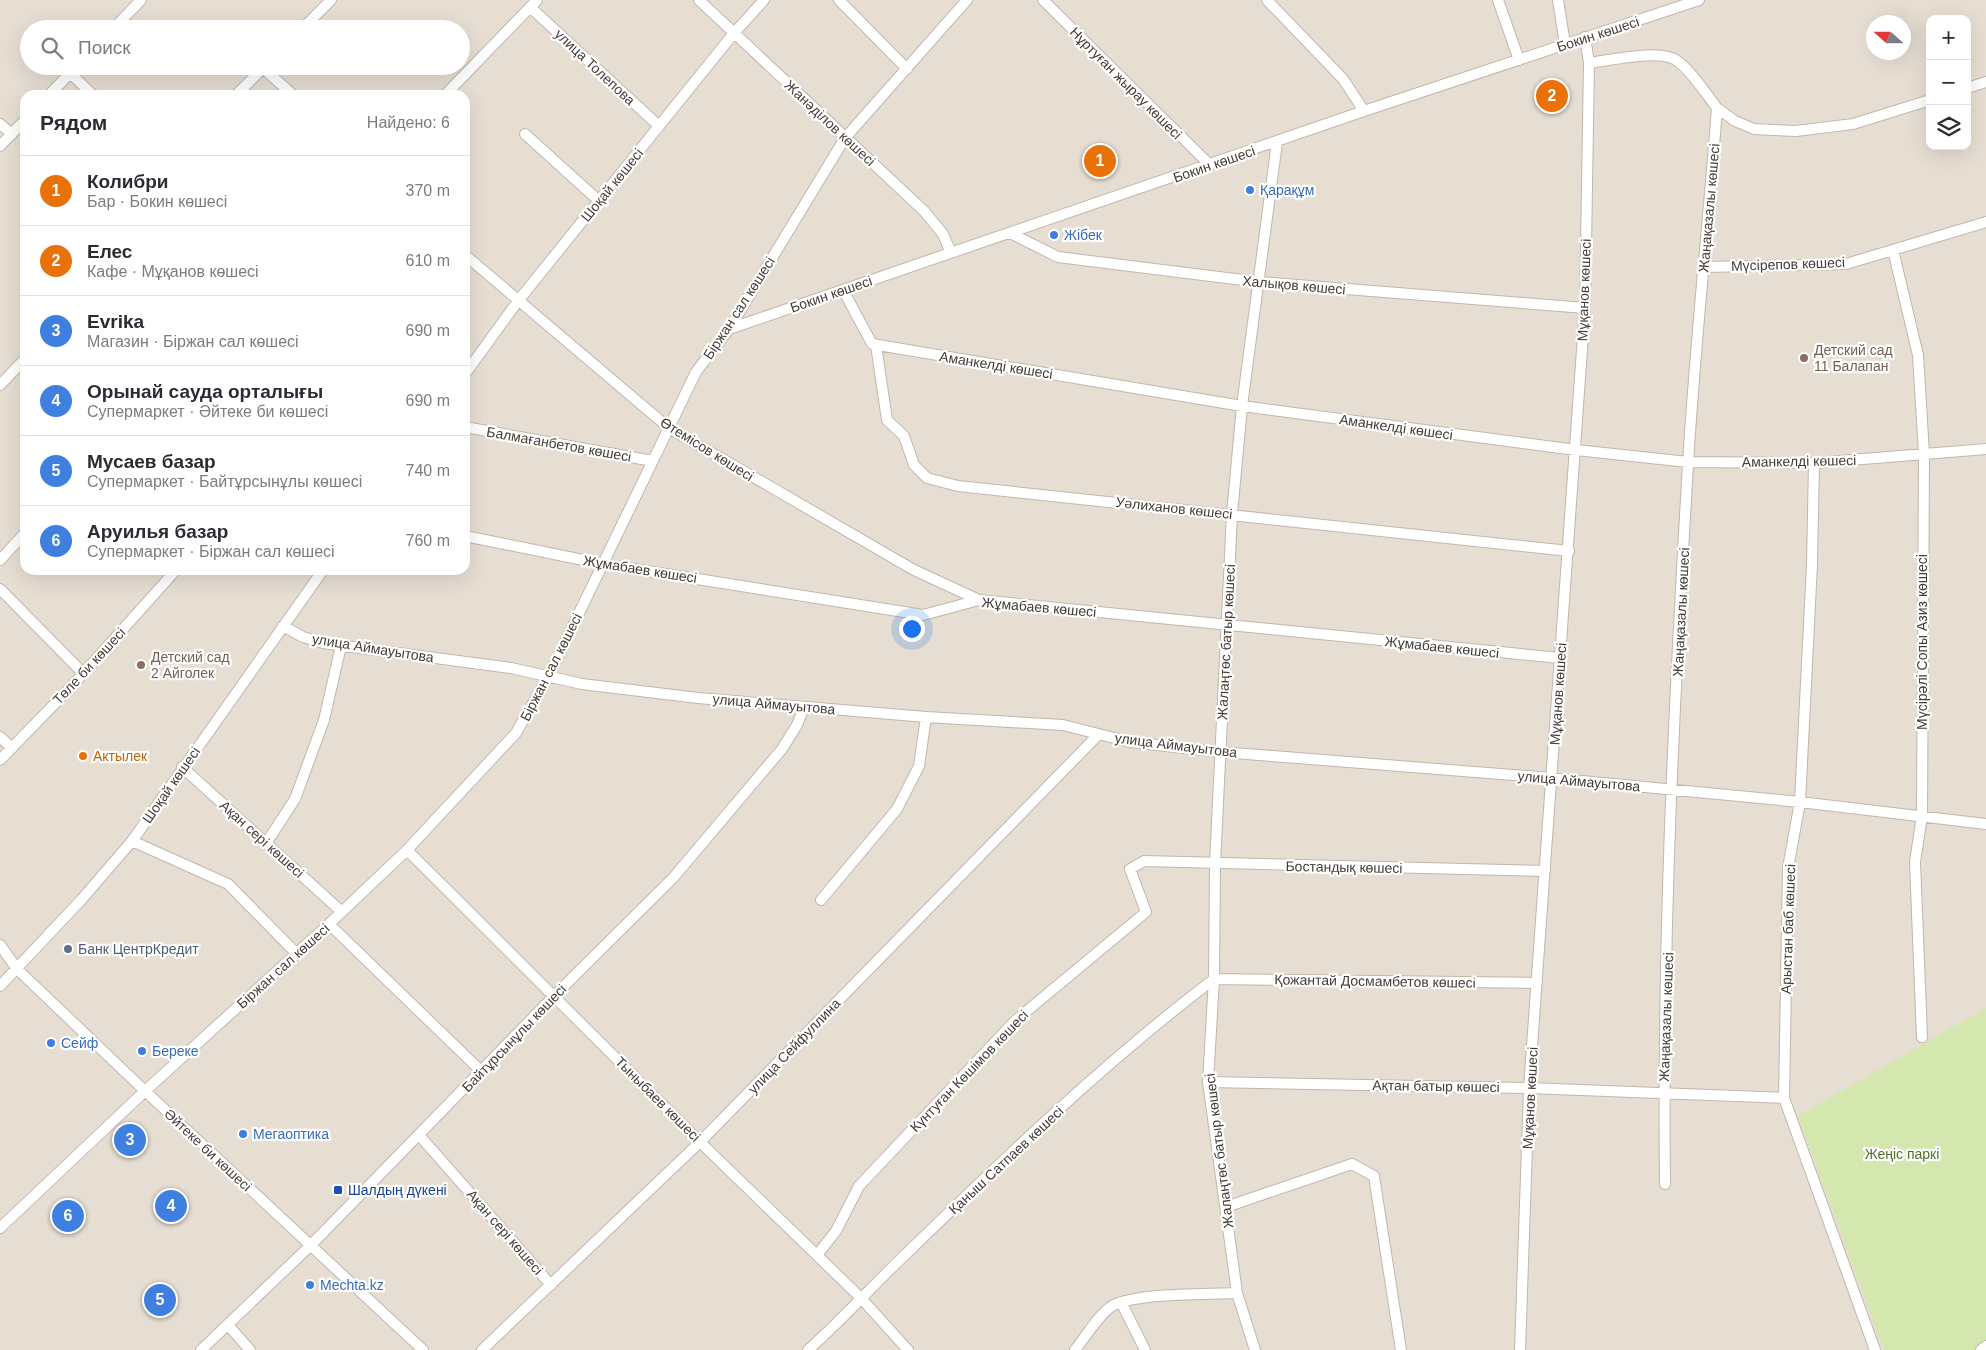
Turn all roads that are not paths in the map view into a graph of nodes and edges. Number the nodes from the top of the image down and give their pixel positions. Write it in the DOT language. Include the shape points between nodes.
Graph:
graph roads {
  1 [pos="141,0"];
  2 [pos="331,0"];
  3 [pos="699,0"];
  4 [pos="764,0"];
  5 [pos="839,0"];
  6 [pos="967,0"];
  7 [pos="1043,0"];
  8 [pos="1268,0"];
  9 [pos="1498,0"];
  10 [pos="1558,0"];
  11 [pos="1699,0"];
  12 [pos="534,4"];
  13 [pos="122,20"];
  14 [pos="311,20"];
  15 [pos="734,33"];
  16 [pos="1585,38"];
  17 [pos="1565,44"];
  18 [pos="1519,60"];
  19 [pos="1589,63"];
  20 [pos="470,69"];
  21 [pos="906,69"];
  22 [pos="68,75"];
  23 [pos="77,75"];
  24 [pos="256,75"];
  25 [pos="272,75"];
  26 [pos="465,75"];
  27 [pos="1986,82"];
  28 [pos="1971,87"];
  29 [pos="54,90"];
  30 [pos="89,90"];
  31 [pos="241,90"];
  32 [pos="288,90"];
  33 [pos="450,90"];
  34 [pos="1926,101"];
  35 [pos="1717,108"];
  36 [pos="1364,110"];
  37 [pos="0,124"];
  38 [pos="20,125"];
  39 [pos="659,126"];
  40 [pos="12,134"];
  41 [pos="525,134"];
  42 [pos="845,138"];
  43 [pos="1277,142"];
  44 [pos="0,146"];
  45 [pos="1210,165"];
  46 [pos="599,200"];
  47 [pos="1985,224"];
  48 [pos="1010,233"];
  49 [pos="1893,250"];
  50 [pos="951,253"];
  51 [pos="470,259"];
  52 [pos="1705,266"];
  53 [pos="1259,282"];
  54 [pos="843,290"];
  55 [pos="518,301"];
  56 [pos="1585,308"];
  57 [pos="729,328"];
  58 [pos="876,345"];
  59 [pos="20,364"];
  60 [pos="470,367"];
  61 [pos="0,385"];
  62 [pos="1242,406"];
  63 [pos="470,428"];
  64 [pos="669,428"];
  65 [pos="1986,449"];
  66 [pos="1576,450"];
  67 [pos="1924,454"];
  68 [pos="653,461"];
  69 [pos="1688,462"];
  70 [pos="1814,464"];
  71 [pos="1232,514"];
  72 [pos="470,537"];
  73 [pos="20,538"];
  74 [pos="1568,551"];
  75 [pos="0,560"];
  76 [pos="603,564"];
  77 [pos="171,575"];
  78 [pos="319,575"];
  79 [pos="0,589"];
  80 [pos="979,600"];
  81 [pos="283,626"];
  82 [pos="1227,626"];
  83 [pos="341,646"];
  84 [pos="1560,658"];
  85 [pos="83,673"];
  86 [pos="548,677"];
  87 [pos="804,707"];
  88 [pos="926,717"];
  89 [pos="1098,735"];
  90 [pos="0,737"];
  91 [pos="12,748"];
  92 [pos="1221,752"];
  93 [pos="0,760"];
  94 [pos="182,767"];
  95 [pos="1551,778"];
  96 [pos="1672,790"];
  97 [pos="1800,802"];
  98 [pos="1922,816"];
  99 [pos="1986,824"];
  100 [pos="132,841"];
  101 [pos="267,842"];
  102 [pos="407,850"];
  103 [pos="1144,861"];
  104 [pos="1215,864"];
  105 [pos="1545,871"];
  106 [pos="821,900"];
  107 [pos="342,912"];
  108 [pos="329,924"];
  109 [pos="0,945"];
  110 [pos="297,954"];
  111 [pos="17,969"];
  112 [pos="1214,979"];
  113 [pos="1537,983"];
  114 [pos="0,986"];
  115 [pos="554,996"];
  116 [pos="1922,1037"];
  117 [pos="481,1071"];
  118 [pos="1208,1082"];
  119 [pos="1530,1088"];
  120 [pos="145,1091"];
  121 [pos="1664,1093"];
  122 [pos="1784,1098"];
  123 [pos="419,1135"];
  124 [pos="700,1142"];
  125 [pos="1665,1184"];
  126 [pos="1226,1207"];
  127 [pos="0,1228"];
  128 [pos="311,1245"];
  129 [pos="817,1255"];
  130 [pos="551,1285"];
  131 [pos="1237,1293"];
  132 [pos="860,1297"];
  133 [pos="1121,1302"];
  134 [pos="228,1325"];
  135 [pos="1986,1346"];
  136 [pos="418,1349"];
  137 [pos="201,1350"];
  138 [pos="250,1350"];
  139 [pos="482,1350"];
  140 [pos="808,1350"];
  141 [pos="908,1350"];
  142 [pos="1075,1350"];
  143 [pos="1145,1350"];
  144 [pos="1255,1350"];
  145 [pos="1400,1350"];
  146 [pos="1520,1350"];
  147 [pos="1875,1350"];
  148 [pos="1982,1350"];
  1 -- 13 [label="street"];
  2 -- 14 [label="street"];
  3 -- 15 [label="street, Жанәділов көшесі"];
  4 -- 15 [label="street, Шоқай көшесі"];
  5 -- 21 [label="street"];
  6 -- 21 [label="street, Біржан сал көшесі"];
  7 -- 45 [label="street, Нұртуған жырау көшесі"];
  8 -- 36 [label="street" via="1343,79"];
  9 -- 18 [label="street"];
  10 -- 17 [label="street"];
  11 -- 16 [label="street, Бокин көшесі"];
  12 -- 20 [label="street"];
  12 -- 39 [label="street, улица Толепова"];
  15 -- 39 [label="street, Шоқай көшесі"];
  15 -- 42 [label="street, Жанәділов көшесі"];
  16 -- 17 [label="street, Бокин көшесі"];
  16 -- 19 [label="street, Мұқанов көшесі"];
  17 -- 18 [label="street, Бокин көшесі"];
  18 -- 36 [label="street, Бокин көшесі"];
  19 -- 35 [label="street" via="1625,58 1673,59 1683,66"];
  19 -- 56 [label="street, Мұқанов көшесі"];
  21 -- 42 [label="street, Біржан сал көшесі"];
  22 -- 29 [label="street"];
  23 -- 30 [label="street"];
  24 -- 31 [label="street"];
  25 -- 32 [label="street"];
  26 -- 33 [label="street"];
  27 -- 28 [label="street"];
  34 -- 35 [label="street" via="1853,124 1796,131 1754,129"];
  35 -- 52 [label="street, Жаңақазалы көшесі"];
  36 -- 43 [label="street, Бокин көшесі"];
  37 -- 40 [label="street"];
  38 -- 40 [label="street"];
  39 -- 46 [label="street, Шоқай көшесі"];
  40 -- 44 [label="street"];
  41 -- 46 [label="street"];
  42 -- 50 [label="street, Жанәділов көшесі" via="924,211 943,234"];
  42 -- 57 [label="street, Біржан сал көшесі"];
  43 -- 45 [label="street, Бокин көшесі"];
  43 -- 53 [label="street, Жалаңтөс батыр көшесі"];
  45 -- 48 [label="street, Бокин көшесі"];
  46 -- 55 [label="street, Шоқай көшесі"];
  47 -- 49 [label="street, Мүсірепов көшесі"];
  48 -- 50 [label="street, Бокин көшесі"];
  48 -- 53 [label="street, Халықов көшесі" via="1058,257"];
  49 -- 52 [label="street, Мүсірепов көшесі" via="1846,264"];
  49 -- 67 [label="street, Мүсірәлі Сопы Азиз көшесі" via="1918,355"];
  50 -- 54 [label="street, Бокин көшесі"];
  51 -- 55 [label="street, Өтемісов көшесі"];
  52 -- 69 [label="street, Жаңақазалы көшесі"];
  53 -- 56 [label="street, Халықов көшесі"];
  53 -- 62 [label="street, Жалаңтөс батыр көшесі"];
  54 -- 57 [label="street, Бокин көшесі"];
  54 -- 58 [label="street" via="872,344"];
  55 -- 60 [label="street, Шоқай көшесі"];
  55 -- 64 [label="street, Өтемісов көшесі"];
  56 -- 66 [label="street, Мұқанов көшесі"];
  57 -- 64 [label="street, Біржан сал көшесі" via="696,372"];
  58 -- 62 [label="street, Аманкелді көшесі"];
  58 -- 71 [label="street, Уәлиханов көшесі" via="887,420 904,436 914,465 928,478 958,486"];
  59 -- 61 [label="street"];
  62 -- 66 [label="street, Аманкелді көшесі"];
  62 -- 71 [label="street, Жалаңтөс батыр көшесі"];
  63 -- 68 [label="street, Балмағанбетов көшесі"];
  64 -- 68 [label="street, Біржан сал көшесі"];
  64 -- 80 [label="street, Өтемісов көшесі" via="914,570"];
  65 -- 67 [label="street, Аманкелді көшесі"];
  66 -- 69 [label="street, Аманкелді көшесі"];
  66 -- 74 [label="street, Мұқанов көшесі"];
  67 -- 70 [label="street, Аманкелді көшесі"];
  67 -- 98 [label="street, Мүсірәлі Сопы Азиз көшесі"];
  68 -- 76 [label="street, Біржан сал көшесі"];
  69 -- 70 [label="street, Аманкелді көшесі"];
  69 -- 96 [label="street, Жаңақазалы көшесі"];
  70 -- 97 [label="street, Арыстан баб көшесі"];
  71 -- 74 [label="street, Уәлиханов көшесі"];
  71 -- 82 [label="street, Жалаңтөс батыр көшесі"];
  72 -- 76 [label="street, Жұмабаев көшесі"];
  73 -- 75 [label="street"];
  74 -- 84 [label="street, Мұқанов көшесі"];
  76 -- 80 [label="street, Жұмабаев көшесі" via="923,615"];
  76 -- 86 [label="street, Біржан сал көшесі"];
  77 -- 85 [label="street, Төле би көшесі"];
  78 -- 81 [label="street, Шоқай көшесі"];
  79 -- 85 [label="street"];
  80 -- 82 [label="street, Жұмабаев көшесі"];
  81 -- 83 [label="street, улица Аймауытова" via="302,637"];
  81 -- 94 [label="street, Шоқай көшесі"];
  82 -- 84 [label="street, Жұмабаев көшесі"];
  82 -- 92 [label="street, Жалаңтөс батыр көшесі"];
  83 -- 86 [label="street, улица Аймауытова" via="511,668"];
  83 -- 101 [label="street" via="324,720 296,799"];
  84 -- 95 [label="street, Мұқанов көшесі"];
  85 -- 91 [label="street, Төле би көшесі"];
  86 -- 87 [label="street, улица Аймауытова" via="688,697"];
  86 -- 102 [label="street, Біржан сал көшесі" via="516,733"];
  87 -- 88 [label="street, улица Аймауытова"];
  87 -- 115 [label="street, Байтұрсынұлы көшесі" via="782,748 673,878"];
  88 -- 89 [label="street, улица Аймауытова" via="1063,724"];
  88 -- 106 [label="street" via="919,766 897,810"];
  89 -- 92 [label="street, улица Аймауытова" via="1130,742"];
  89 -- 124 [label="street, улица Сейфуллина"];
  90 -- 91 [label="street"];
  91 -- 93 [label="street, Төле би көшесі"];
  92 -- 95 [label="street, улица Аймауытова"];
  92 -- 104 [label="street, Жалаңтөс батыр көшесі"];
  94 -- 100 [label="street, Шоқай көшесі"];
  94 -- 101 [label="street, Ақан сері көшесі"];
  95 -- 96 [label="street, улица Аймауытова"];
  95 -- 105 [label="street, Мұқанов көшесі"];
  96 -- 97 [label="street, улица Аймауытова"];
  96 -- 121 [label="street, Жаңақазалы көшесі"];
  97 -- 98 [label="street, улица Аймауытова"];
  97 -- 122 [label="street, Арыстан баб көшесі" via="1788,868"];
  98 -- 99 [label="street, улица Аймауытова"];
  98 -- 116 [label="street, Мүсірәлі Сопы Азиз көшесі" via="1915,862"];
  100 -- 110 [label="street" via="228,884"];
  100 -- 111 [label="street, Шоқай көшесі"];
  101 -- 107 [label="street, Ақан сері көшесі"];
  102 -- 107 [label="street, Біржан сал көшесі"];
  102 -- 115 [label="street, Тыныбаев көшесі"];
  103 -- 104 [label="street, Бостандық көшесі"];
  103 -- 129 [label="street, Күнтуған Көшімов көшесі" via="1130,869 1146,912 1009,1027 860,1186 836,1230"];
  104 -- 105 [label="street, Бостандық көшесі"];
  104 -- 112 [label="street, Жалаңтөс батыр көшесі"];
  105 -- 113 [label="street, Мұқанов көшесі"];
  107 -- 108 [label="street, Біржан сал көшесі"];
  108 -- 110 [label="street, Біржан сал көшесі"];
  108 -- 117 [label="street"];
  109 -- 111 [label="street, Әйтеке би көшесі"];
  110 -- 120 [label="street, Біржан сал көшесі"];
  111 -- 114 [label="street, Шоқай көшесі"];
  111 -- 120 [label="street, Әйтеке би көшесі"];
  112 -- 113 [label="street, Қожантай Досмамбетов көшесі"];
  112 -- 118 [label="street, Жалаңтөс батыр көшесі"];
  112 -- 132 [label="street, Қаныш Сатпаев көшесі" via="1172,1011 1004,1160"];
  113 -- 119 [label="street, Мұқанов көшесі"];
  115 -- 117 [label="street, Байтұрсынұлы көшесі"];
  115 -- 124 [label="street, Тыныбаев көшесі"];
  117 -- 123 [label="street, Байтұрсынұлы көшесі"];
  118 -- 119 [label="street, Ақтан батыр көшесі"];
  118 -- 126 [label="street, Жалаңтөс батыр көшесі"];
  119 -- 121 [label="street, Ақтан батыр көшесі"];
  119 -- 146 [label="street, Мұқанов көшесі"];
  120 -- 127 [label="street, Біржан сал көшесі"];
  120 -- 128 [label="street, Әйтеке би көшесі"];
  121 -- 122 [label="street, Ақтан батыр көшесі"];
  121 -- 125 [label="street, Жаңақазалы көшесі"];
  122 -- 147 [label="street, Арыстан баб көшесі"];
  123 -- 128 [label="street, Байтұрсынұлы көшесі"];
  123 -- 130 [label="street, Ақан сері көшесі"];
  124 -- 129 [label="street, Тыныбаев көшесі"];
  124 -- 130 [label="street, улица Сейфуллина"];
  126 -- 131 [label="street, Жалаңтөс батыр көшесі"];
  126 -- 145 [label="street" via="1352,1164 1374,1176"];
  128 -- 134 [label="street, Байтұрсынұлы көшесі"];
  128 -- 136 [label="street, Әйтеке би көшесі"];
  129 -- 132 [label="street, Тыныбаев көшесі"];
  130 -- 139 [label="street, улица Сейфуллина"];
  131 -- 133 [label="street"];
  131 -- 144 [label="street, Жалаңтөс батыр көшесі"];
  132 -- 140 [label="street, Қаныш Сатпаев көшесі" via="836,1326"];
  132 -- 141 [label="street, Тыныбаев көшесі"];
  133 -- 142 [label="street" via="1110,1307"];
  133 -- 143 [label="street"];
  134 -- 137 [label="street, Байтұрсынұлы көшесі"];
  134 -- 138 [label="street"];
  135 -- 148 [label="street"];
}
